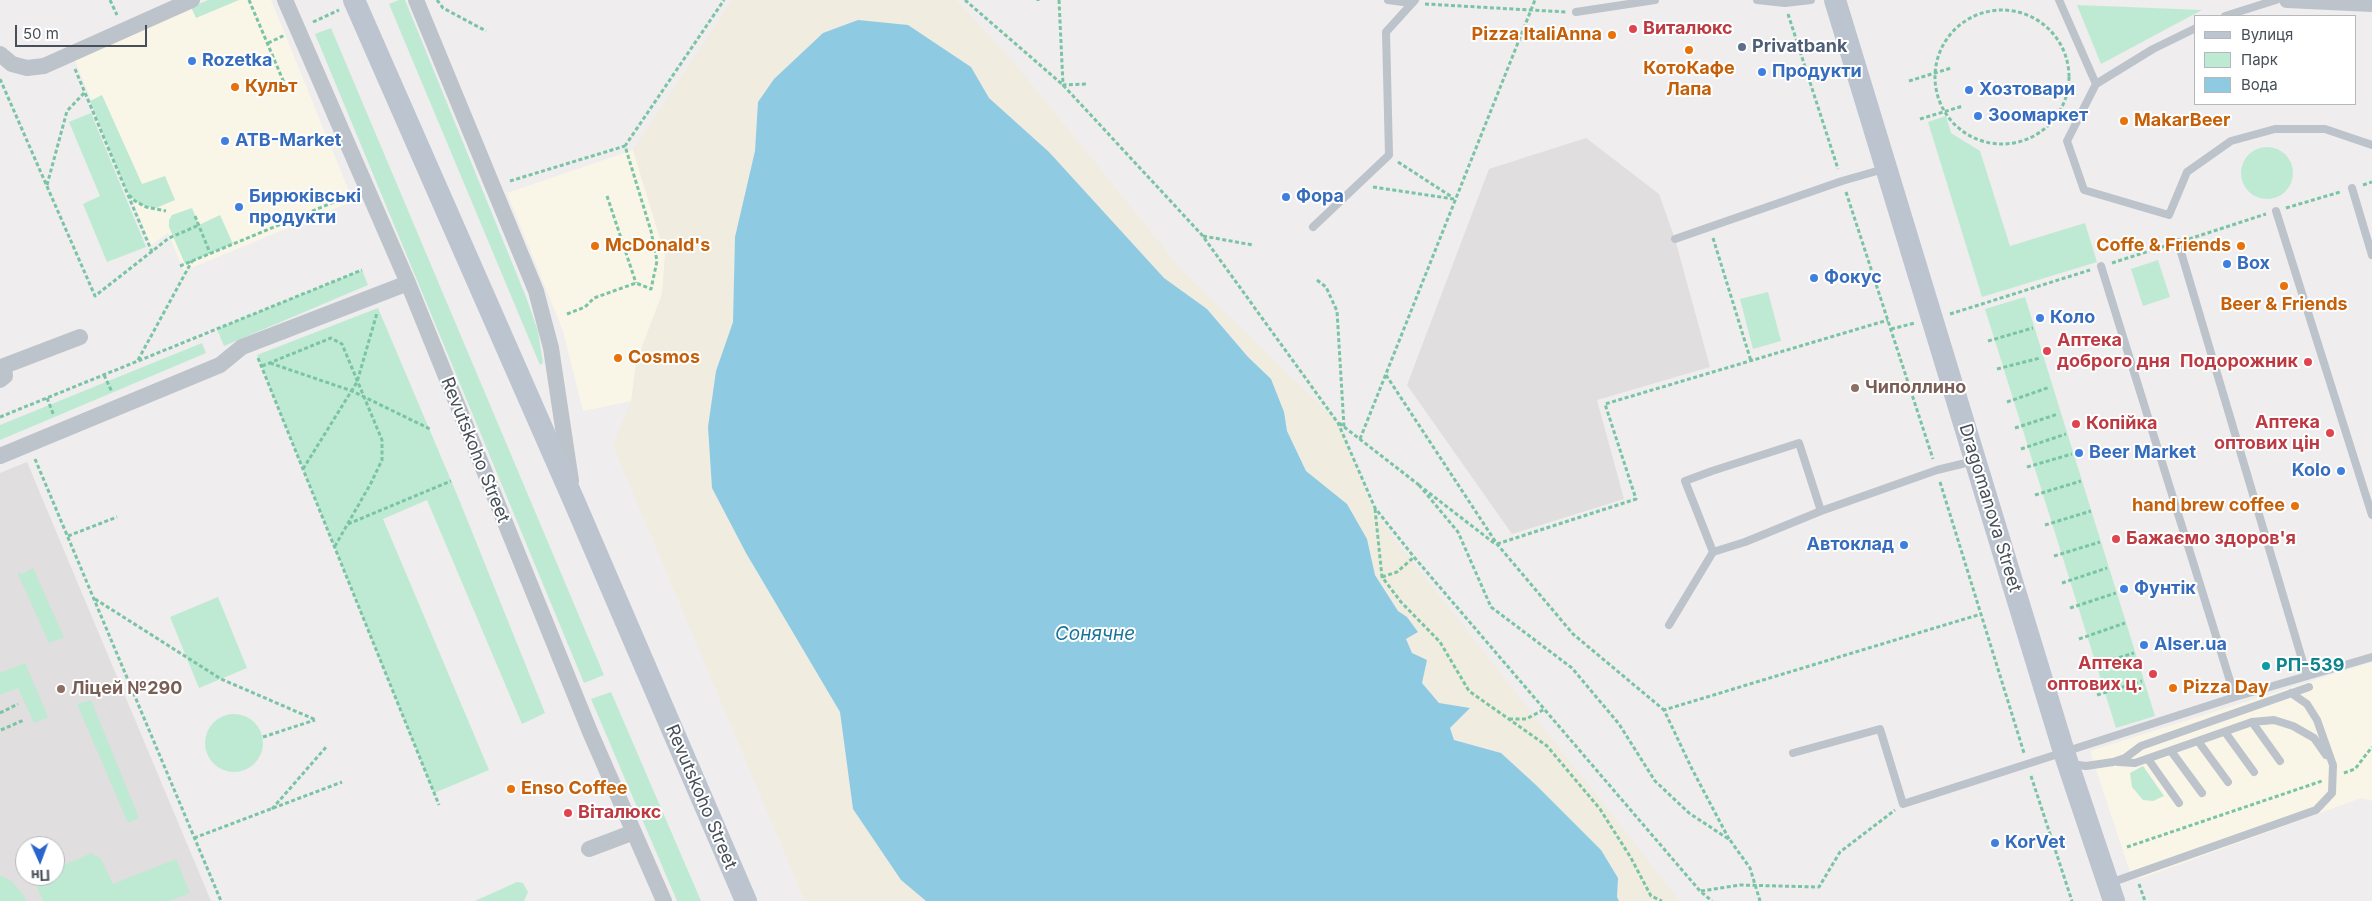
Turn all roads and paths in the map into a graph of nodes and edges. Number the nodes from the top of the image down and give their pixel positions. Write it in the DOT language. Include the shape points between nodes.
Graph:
graph roads {
  1 [pos="192,0"];
  2 [pos="250,0"];
  3 [pos="285,0"];
  4 [pos="354,0"];
  5 [pos="416,0"];
  6 [pos="437,0"];
  7 [pos="724,0"];
  8 [pos="965,0"];
  9 [pos="1060,0"];
  10 [pos="1388,0"];
  11 [pos="1535,0"];
  12 [pos="1655,0"];
  13 [pos="1757,0"];
  14 [pos="1811,0"];
  15 [pos="1834,0"];
  16 [pos="2059,0"];
  17 [pos="2276,0"];
  18 [pos="2287,0"];
  19 [pos="1413,1"];
  20 [pos="1785,3"];
  21 [pos="2372,4"];
  22 [pos="1532,10"];
  23 [pos="1576,12"];
  24 [pos="2228,15"];
  25 [pos="2194,29"];
  26 [pos="486,31"];
  27 [pos="0,53"];
  28 [pos="68,55"];
  29 [pos="1951,68"];
  30 [pos="1935,73"];
  31 [pos="0,79"];
  32 [pos="1909,81"];
  33 [pos="1088,84"];
  34 [pos="2096,84"];
  35 [pos="285,85"];
  36 [pos="1063,85"];
  37 [pos="86,92"];
  38 [pos="1963,106"];
  39 [pos="1945,112"];
  40 [pos="1920,119"];
  41 [pos="2372,145"];
  42 [pos="625,146"];
  43 [pos="1389,155"];
  44 [pos="1885,169"];
  45 [pos="510,181"];
  46 [pos="1842,182"];
  47 [pos="47,185"];
  48 [pos="1358,185"];
  49 [pos="2352,188"];
  50 [pos="127,192"];
  51 [pos="607,196"];
  52 [pos="1454,199"];
  53 [pos="334,202"];
  54 [pos="166,211"];
  55 [pos="2276,211"];
  56 [pos="196,216"];
  57 [pos="199,225"];
  58 [pos="1313,227"];
  59 [pos="1710,228"];
  60 [pos="1202,235"];
  61 [pos="1674,239"];
  62 [pos="2178,242"];
  63 [pos="1253,245"];
  64 [pos="152,252"];
  65 [pos="210,253"];
  66 [pos="2372,254"];
  67 [pos="192,261"];
  68 [pos="180,266"];
  69 [pos="2102,266"];
  70 [pos="362,270"];
  71 [pos="1317,280"];
  72 [pos="408,283"];
  73 [pos="636,283"];
  74 [pos="1978,306"];
  75 [pos="378,308"];
  76 [pos="567,314"];
  77 [pos="1888,320"];
  78 [pos="2033,328"];
  79 [pos="80,337"];
  80 [pos="1988,341"];
  81 [pos="257,355"];
  82 [pos="2040,358"];
  83 [pos="138,361"];
  84 [pos="1752,361"];
  85 [pos="270,362"];
  86 [pos="262,366"];
  87 [pos="1,368"];
  88 [pos="1997,369"];
  89 [pos="104,375"];
  90 [pos="1386,375"];
  91 [pos="357,382"];
  92 [pos="2050,387"];
  93 [pos="352,391"];
  94 [pos="114,397"];
  95 [pos="364,397"];
  96 [pos="47,398"];
  97 [pos="2007,402"];
  98 [pos="2058,414"];
  99 [pos="0,417"];
  100 [pos="56,421"];
  101 [pos="1338,423"];
  102 [pos="1344,427"];
  103 [pos="2015,428"];
  104 [pos="430,430"];
  105 [pos="2066,434"];
  106 [pos="1360,439"];
  107 [pos="28,445"];
  108 [pos="2021,449"];
  109 [pos="2072,454"];
  110 [pos="0,456"];
  111 [pos="1976,461"];
  112 [pos="2027,467"];
  113 [pos="303,469"];
  114 [pos="1937,470"];
  115 [pos="451,481"];
  116 [pos="2081,482"];
  117 [pos="1418,484"];
  118 [pos="2036,495"];
  119 [pos="574,501"];
  120 [pos="1374,508"];
  121 [pos="1821,511"];
  122 [pos="2091,511"];
  123 [pos="2372,515"];
  124 [pos="117,517"];
  125 [pos="347,525"];
  126 [pos="2045,526"];
  127 [pos="68,536"];
  128 [pos="2100,542"];
  129 [pos="1496,544"];
  130 [pos="334,547"];
  131 [pos="1713,552"];
  132 [pos="2054,556"];
  133 [pos="1414,557"];
  134 [pos="2107,568"];
  135 [pos="1382,577"];
  136 [pos="2062,583"];
  137 [pos="2116,593"];
  138 [pos="94,599"];
  139 [pos="2070,608"];
  140 [pos="1981,614"];
  141 [pos="2126,623"];
  142 [pos="1669,625"];
  143 [pos="2079,639"];
  144 [pos="2134,653"];
  145 [pos="2372,657"];
  146 [pos="2088,668"];
  147 [pos="2307,676"];
  148 [pos="2142,681"];
  149 [pos="2309,687"];
  150 [pos="2291,693"];
  151 [pos="2097,696"];
  152 [pos="2235,697"];
  153 [pos="18,704"];
  154 [pos="1545,708"];
  155 [pos="1664,710"];
  156 [pos="0,712"];
  157 [pos="1509,719"];
  158 [pos="24,720"];
  159 [pos="2252,722"];
  160 [pos="1,730"];
  161 [pos="2224,732"];
  162 [pos="263,737"];
  163 [pos="2198,741"];
  164 [pos="327,746"];
  165 [pos="2372,747"];
  166 [pos="2170,751"];
  167 [pos="1793,753"];
  168 [pos="2066,758"];
  169 [pos="2148,758"];
  170 [pos="2280,761"];
  171 [pos="2113,762"];
  172 [pos="2027,764"];
  173 [pos="2333,765"];
  174 [pos="2254,772"];
  175 [pos="2333,778"];
  176 [pos="342,782"];
  177 [pos="2228,782"];
  178 [pos="2202,793"];
  179 [pos="2179,802"];
  180 [pos="1903,804"];
  181 [pos="439,805"];
  182 [pos="271,809"];
  183 [pos="634,832"];
  184 [pos="194,838"];
  185 [pos="1730,840"];
  186 [pos="2127,847"];
  187 [pos="589,849"];
  188 [pos="2137,879"];
  189 [pos="1755,887"];
  190 [pos="1700,892"];
  191 [pos="2111,892"];
  192 [pos="221,901"];
  193 [pos="664,901"];
  194 [pos="746,901"];
  195 [pos="1662,901"];
  196 [pos="1712,901"];
  197 [pos="1760,901"];
  198 [pos="2072,901"];
  199 [pos="2145,901"];
  1 -- 28 [label="street"];
  2 -- 35 [label="path"];
  3 -- 72 [label="street, Revutskoho Street"];
  4 -- 119 [label="street, Revutskoho Street"];
  5 -- 119 [label="street, Revutskoho Street" via="536,291 551,348"];
  6 -- 26 [label="path" via="443,8"];
  7 -- 42 [label="path"];
  8 -- 36 [label="path"];
  9 -- 36 [label="path"];
  10 -- 19 [label="lane"];
  11 -- 22 [label="path"];
  12 -- 23 [label="lane"];
  13 -- 20 [label="lane"];
  14 -- 20 [label="lane"];
  15 -- 44 [label="street, Dragomanova Street"];
  16 -- 34 [label="lane"];
  17 -- 24 [label="lane"];
  18 -- 21 [label="street"];
  19 -- 22 [label="path"];
  19 -- 43 [label="lane" via="1386,32"];
  20 -- 46 [label="path"];
  22 -- 23 [label="path"];
  22 -- 52 [label="path"];
  25 -- 34 [label="lane" via="2153,49"];
  27 -- 28 [label="street" via="12,64 27,68 44,66"];
  28 -- 37 [label="path"];
  29 -- 30 [label="path"];
  30 -- 32 [label="path"];
  30 -- 39 [label="path" via="1938,97"];
  30 -- 39 [label="path" via="1941,50 1954,30 1973,17 1995,10 2019,12 2040,22 2057,38 2067,59 2069,82 2064,104 2051,124 2032,137 2010,144 1987,143 1965,134"];
  31 -- 47 [label="path"];
  33 -- 36 [label="path"];
  34 -- 41 [label="lane" via="2067,141 2084,190 2169,215 2186,172 2231,141 2275,129 2325,129"];
  36 -- 60 [label="path"];
  37 -- 47 [label="path" via="67,110"];
  37 -- 50 [label="path"];
  38 -- 39 [label="path"];
  39 -- 40 [label="path"];
  42 -- 45 [label="path"];
  42 -- 73 [label="path" via="657,262 651,289"];
  43 -- 48 [label="lane"];
  43 -- 52 [label="path"];
  44 -- 46 [label="lane"];
  44 -- 111 [label="street, Dragomanova Street"];
  46 -- 59 [label="lane"];
  46 -- 77 [label="path"];
  47 -- 64 [label="path" via="95,296"];
  48 -- 52 [label="path"];
  48 -- 58 [label="lane"];
  49 -- 55 [label="path"];
  49 -- 66 [label="lane"];
  50 -- 54 [label="path" via="135,201"];
  50 -- 64 [label="path"];
  51 -- 73 [label="path"];
  52 -- 90 [label="path"];
  53 -- 65 [label="path"];
  55 -- 62 [label="path"];
  55 -- 123 [label="lane"];
  56 -- 57 [label="path"];
  57 -- 64 [label="path" via="169,238"];
  57 -- 65 [label="path"];
  59 -- 61 [label="lane"];
  59 -- 84 [label="path"];
  60 -- 63 [label="path"];
  60 -- 101 [label="path"];
  62 -- 69 [label="path"];
  62 -- 147 [label="lane"];
  65 -- 67 [label="path"];
  67 -- 68 [label="path"];
  67 -- 83 [label="path"];
  69 -- 74 [label="path"];
  69 -- 152 [label="lane"];
  70 -- 83 [label="path"];
  71 -- 102 [label="path" via="1326,287 1337,311"];
  72 -- 107 [label="street" via="242,347 220,365"];
  72 -- 183 [label="street, Revutskoho Street" via="590,732"];
  73 -- 76 [label="path" via="594,298 585,307"];
  75 -- 91 [label="path"];
  77 -- 84 [label="path"];
  77 -- 114 [label="path"];
  78 -- 80 [label="path"];
  79 -- 87 [label="street"];
  81 -- 86 [label="path"];
  82 -- 88 [label="path"];
  83 -- 89 [label="path"];
  84 -- 129 [label="path" via="1605,404 1636,499"];
  85 -- 86 [label="path"];
  85 -- 91 [label="path" via="331,338 342,344"];
  85 -- 93 [label="path"];
  86 -- 113 [label="path"];
  89 -- 94 [label="path"];
  89 -- 96 [label="path"];
  90 -- 106 [label="path"];
  90 -- 129 [label="path"];
  91 -- 93 [label="path"];
  91 -- 95 [label="path"];
  92 -- 97 [label="path"];
  93 -- 95 [label="path"];
  93 -- 113 [label="path"];
  95 -- 104 [label="path"];
  95 -- 125 [label="path" via="382,440 382,460"];
  96 -- 99 [label="path"];
  96 -- 100 [label="path"];
  98 -- 103 [label="path"];
  101 -- 102 [label="path"];
  101 -- 120 [label="path"];
  102 -- 106 [label="path"];
  105 -- 108 [label="path"];
  106 -- 117 [label="path"];
  107 -- 110 [label="street"];
  107 -- 127 [label="path"];
  109 -- 112 [label="path"];
  111 -- 114 [label="lane"];
  111 -- 168 [label="street, Dragomanova Street"];
  113 -- 130 [label="path"];
  114 -- 121 [label="lane"];
  114 -- 140 [label="path"];
  115 -- 125 [label="path"];
  116 -- 118 [label="path"];
  117 -- 129 [label="path"];
  117 -- 185 [label="path" via="1458,532 1491,607 1572,668 1619,724 1655,781 1689,813"];
  119 -- 194 [label="street, Revutskoho Street"];
  120 -- 133 [label="path"];
  120 -- 135 [label="path"];
  121 -- 131 [label="lane"];
  121 -- 131 [label="lane" via="1799,443 1712,471 1686,481"];
  122 -- 126 [label="path"];
  124 -- 127 [label="path"];
  125 -- 130 [label="path"];
  127 -- 138 [label="path"];
  128 -- 132 [label="path"];
  129 -- 155 [label="path" via="1572,634"];
  130 -- 181 [label="path"];
  131 -- 142 [label="lane"];
  133 -- 135 [label="path" via="1397,572"];
  133 -- 154 [label="path"];
  134 -- 136 [label="path"];
  135 -- 157 [label="path" via="1440,642 1469,692"];
  137 -- 139 [label="path"];
  138 -- 162 [label="path" via="221,679 316,720"];
  138 -- 184 [label="path"];
  140 -- 155 [label="path"];
  140 -- 172 [label="path"];
  141 -- 143 [label="path"];
  144 -- 146 [label="path"];
  145 -- 147 [label="lane"];
  147 -- 152 [label="lane"];
  148 -- 151 [label="path"];
  149 -- 150 [label="lane"];
  150 -- 171 [label="lane" via="2141,746"];
  150 -- 173 [label="lane" via="2307,704 2317,720"];
  152 -- 168 [label="lane"];
  153 -- 156 [label="path"];
  154 -- 157 [label="path" via="1526,719"];
  154 -- 190 [label="path"];
  155 -- 185 [label="path"];
  157 -- 195 [label="path" via="1547,746 1600,809 1651,896"];
  158 -- 160 [label="path"];
  159 -- 161 [label="lane"];
  159 -- 170 [label="lane"];
  159 -- 173 [label="lane" via="2274,720 2293,726 2314,738"];
  161 -- 163 [label="lane"];
  161 -- 174 [label="lane"];
  163 -- 166 [label="lane"];
  163 -- 177 [label="lane"];
  164 -- 182 [label="path"];
  165 -- 175 [label="path" via="2355,769"];
  166 -- 169 [label="lane"];
  166 -- 178 [label="lane"];
  167 -- 180 [label="lane" via="1880,729"];
  168 -- 171 [label="lane" via="2086,766"];
  168 -- 172 [label="lane"];
  168 -- 191 [label="street, Dragomanova Street"];
  169 -- 171 [label="lane" via="2135,763"];
  169 -- 179 [label="lane"];
  172 -- 180 [label="lane"];
  172 -- 198 [label="path"];
  173 -- 175 [label="lane"];
  175 -- 186 [label="path"];
  175 -- 191 [label="lane" via="2332,793 2316,810"];
  176 -- 182 [label="path"];
  180 -- 189 [label="path" via="1840,852 1819,887"];
  182 -- 184 [label="path"];
  183 -- 187 [label="street"];
  183 -- 193 [label="street, Revutskoho Street"];
  184 -- 192 [label="path"];
  185 -- 189 [label="path" via="1750,868"];
  188 -- 199 [label="path"];
  189 -- 190 [label="path" via="1740,885"];
  189 -- 197 [label="path"];
  190 -- 196 [label="path"];
}
